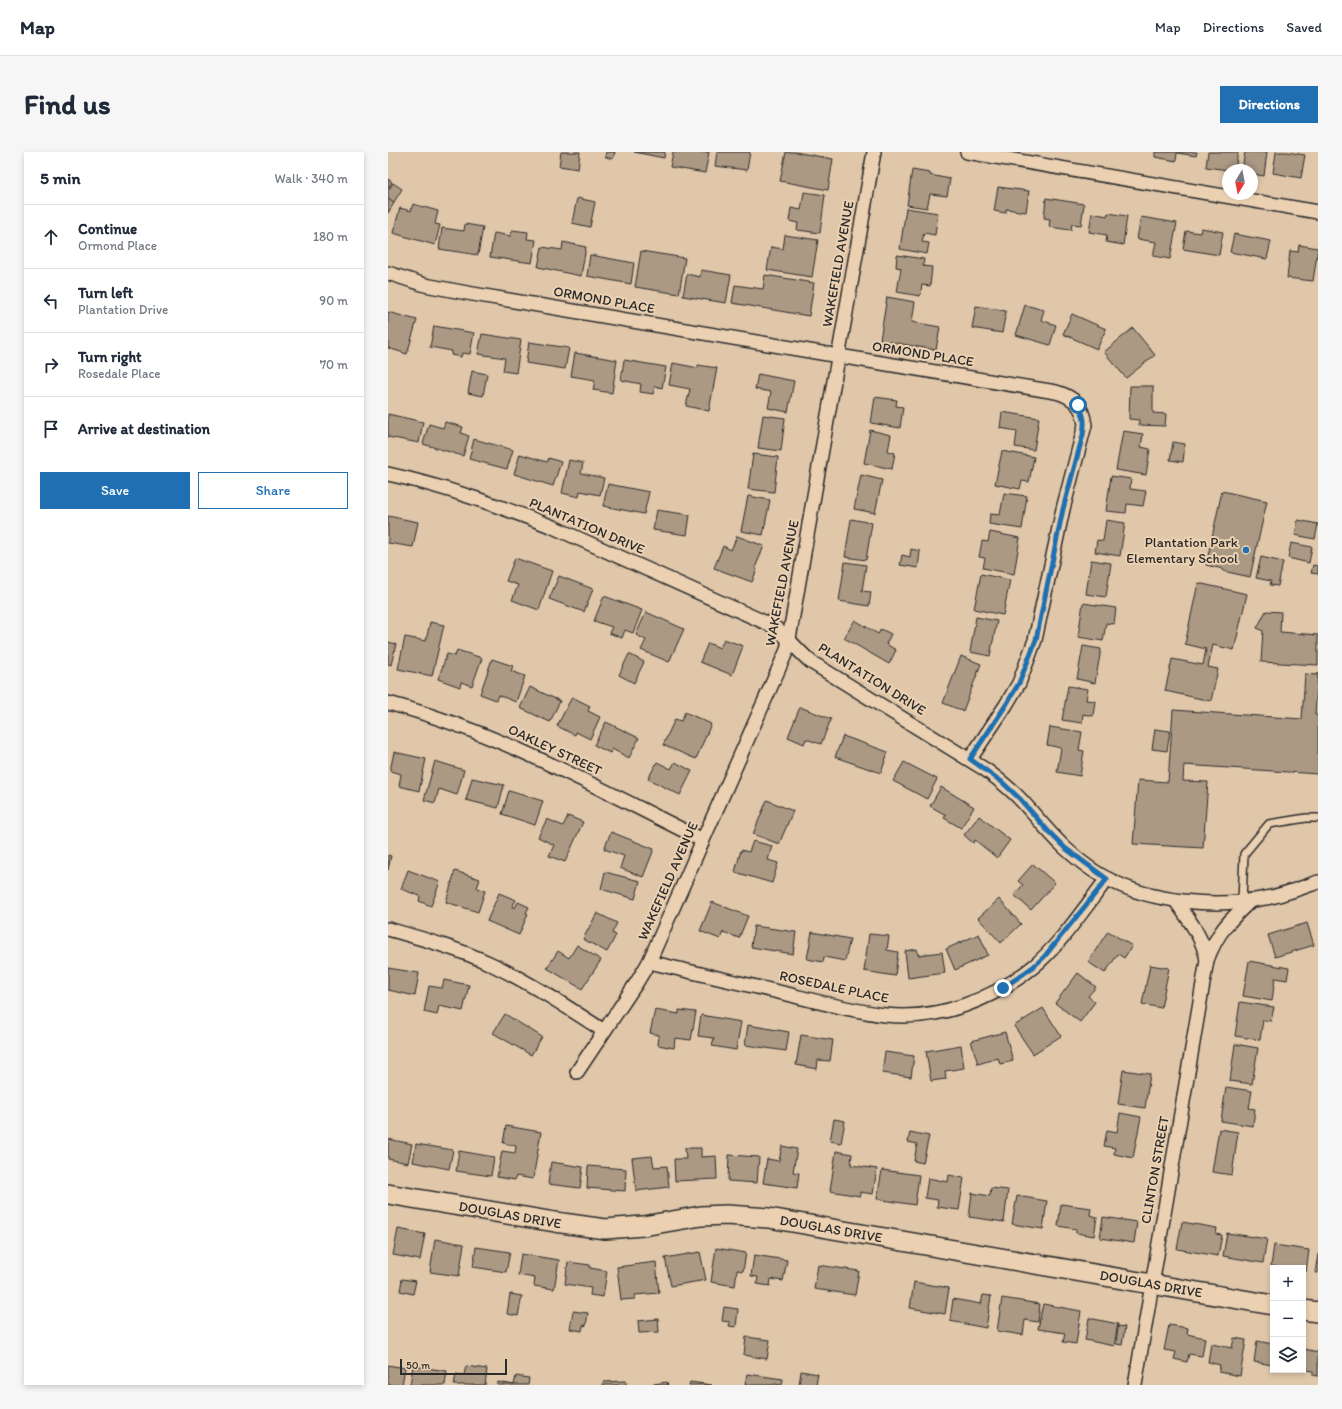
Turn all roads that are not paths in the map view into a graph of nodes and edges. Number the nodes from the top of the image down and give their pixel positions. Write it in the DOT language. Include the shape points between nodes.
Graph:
graph roads {
  1 [pos="874,152"];
  2 [pos="967,152"];
  3 [pos="1318,212"];
  4 [pos="388,273"];
  5 [pos="838,356"];
  6 [pos="388,474"];
  7 [pos="790,640"];
  8 [pos="388,703"];
  9 [pos="970,759"];
  10 [pos="1318,818"];
  11 [pos="703,840"];
  12 [pos="1107,879"];
  13 [pos="1318,882"];
  14 [pos="1175,900"];
  15 [pos="1247,901"];
  16 [pos="388,929"];
  17 [pos="1207,960"];
  18 [pos="649,962"];
  19 [pos="604,1031"];
  20 [pos="577,1072"];
  21 [pos="388,1194"];
  22 [pos="1152,1284"];
  23 [pos="1270,1304"];
  24 [pos="1306,1310"];
  25 [pos="1318,1312"];
  26 [pos="1134,1385"];
  1 -- 5 [label="street, WAKEFIELD AVENUE"];
  2 -- 3 [label="street"];
  4 -- 5 [label="street, ORMOND PLACE" via="425,285 460,292"];
  5 -- 7 [label="street, WAKEFIELD AVENUE"];
  5 -- 9 [label="street, ORMOND PLACE" via="1056,392 1071,398 1084,414 1083,435 1063,509 1036,640 1019,683"];
  6 -- 7 [label="street, PLANTATION DRIVE" via="423,482 553,527 762,620"];
  7 -- 9 [label="street, PLANTATION DRIVE" via="811,662"];
  7 -- 11 [label="street, WAKEFIELD AVENUE"];
  8 -- 11 [label="street, OAKLEY STREET" via="460,726 518,750"];
  9 -- 12 [label="street, PLANTATION DRIVE" via="1016,795 1065,848"];
  10 -- 15 [label="lane" via="1270,824 1244,854"];
  11 -- 18 [label="street, WAKEFIELD AVENUE"];
  12 -- 14 [label="street, PLANTATION DRIVE" via="1141,892"];
  12 -- 18 [label="street, ROSEDALE PLACE" via="1056,944 1033,967 987,996 948,1010 906,1016 886,1015"];
  13 -- 15 [label="street, PLANTATION DRIVE"];
  14 -- 15 [label="street, PLANTATION DRIVE"];
  14 -- 17 [label="street, CLINTON STREET" via="1200,939"];
  15 -- 17 [label="street, CLINTON STREET" via="1219,933"];
  16 -- 19 [label="street" via="424,939 491,964 553,998"];
  17 -- 22 [label="street, CLINTON STREET"];
  18 -- 19 [label="street, WAKEFIELD AVENUE"];
  19 -- 20 [label="street, WAKEFIELD AVENUE"];
  21 -- 22 [label="street, DOUGLAS DRIVE" via="605,1229 643,1226 701,1216 748,1216"];
  22 -- 23 [label="street, DOUGLAS DRIVE"];
  22 -- 26 [label="street, CLINTON STREET"];
  24 -- 25 [label="street"];
}
